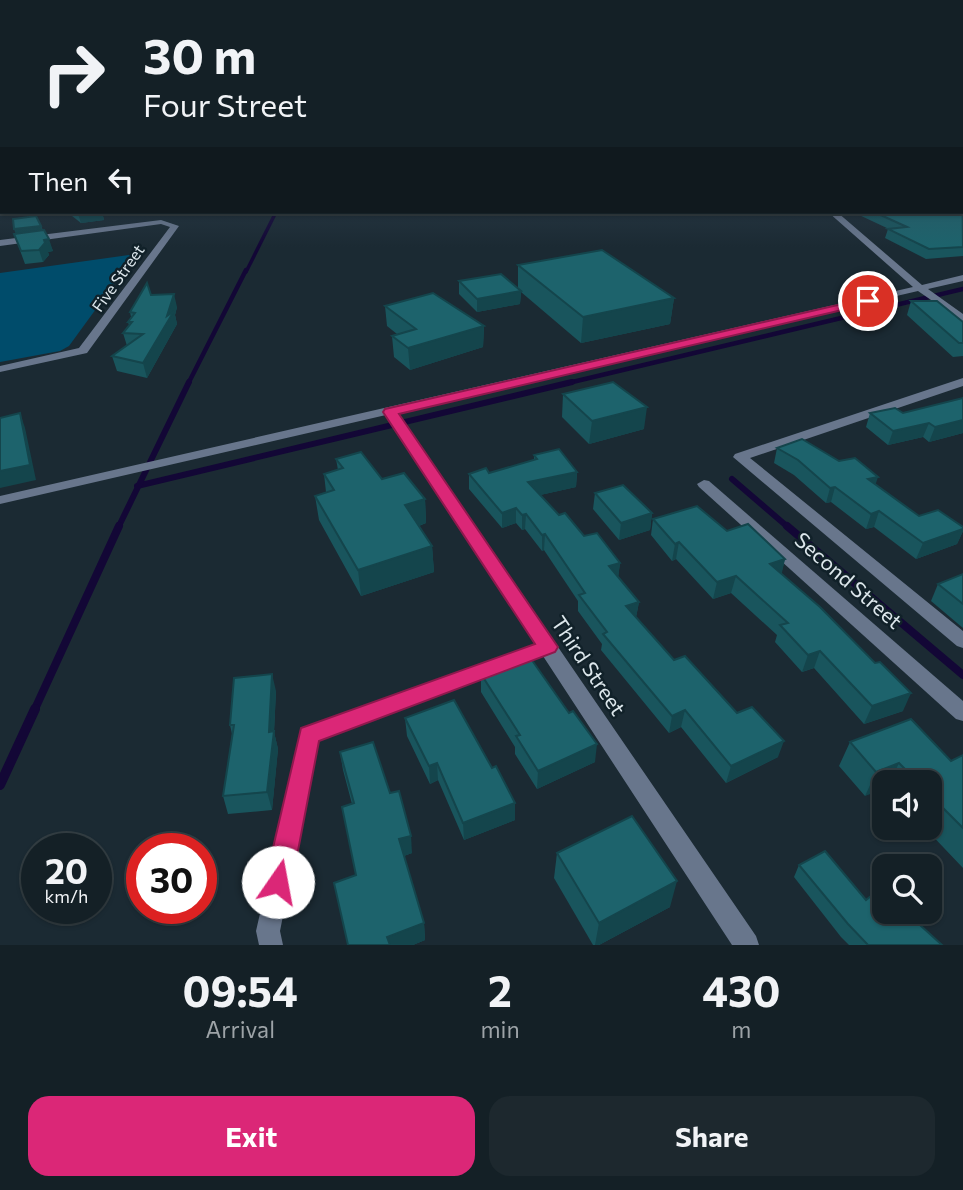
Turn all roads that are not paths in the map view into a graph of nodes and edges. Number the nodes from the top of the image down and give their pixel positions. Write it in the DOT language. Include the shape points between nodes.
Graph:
graph roads {
  1 [pos="834,214"];
  2 [pos="0,243"];
  3 [pos="963,278"];
  4 [pos="921,289"];
  5 [pos="963,319"];
  6 [pos="0,369"];
  7 [pos="963,382"];
  8 [pos="390,412"];
  9 [pos="704,484"];
  10 [pos="0,500"];
  11 [pos="963,641"];
  12 [pos="548,647"];
  13 [pos="963,713"];
  14 [pos="271,945"];
  15 [pos="747,945"];
  1 -- 4 [label="street"];
  2 -- 6 [label="street, Five Street" via="175,226 83,351"];
  3 -- 4 [label="street"];
  4 -- 5 [label="street"];
  4 -- 8 [label="street"];
  7 -- 11 [label="street, Second Street" via="740,457"];
  8 -- 10 [label="street"];
  8 -- 12 [label="street, Third Street"];
  9 -- 13 [label="street, Second Street"];
  12 -- 14 [label="street" via="309,735 268,931"];
  12 -- 15 [label="street, Third Street"];
}
